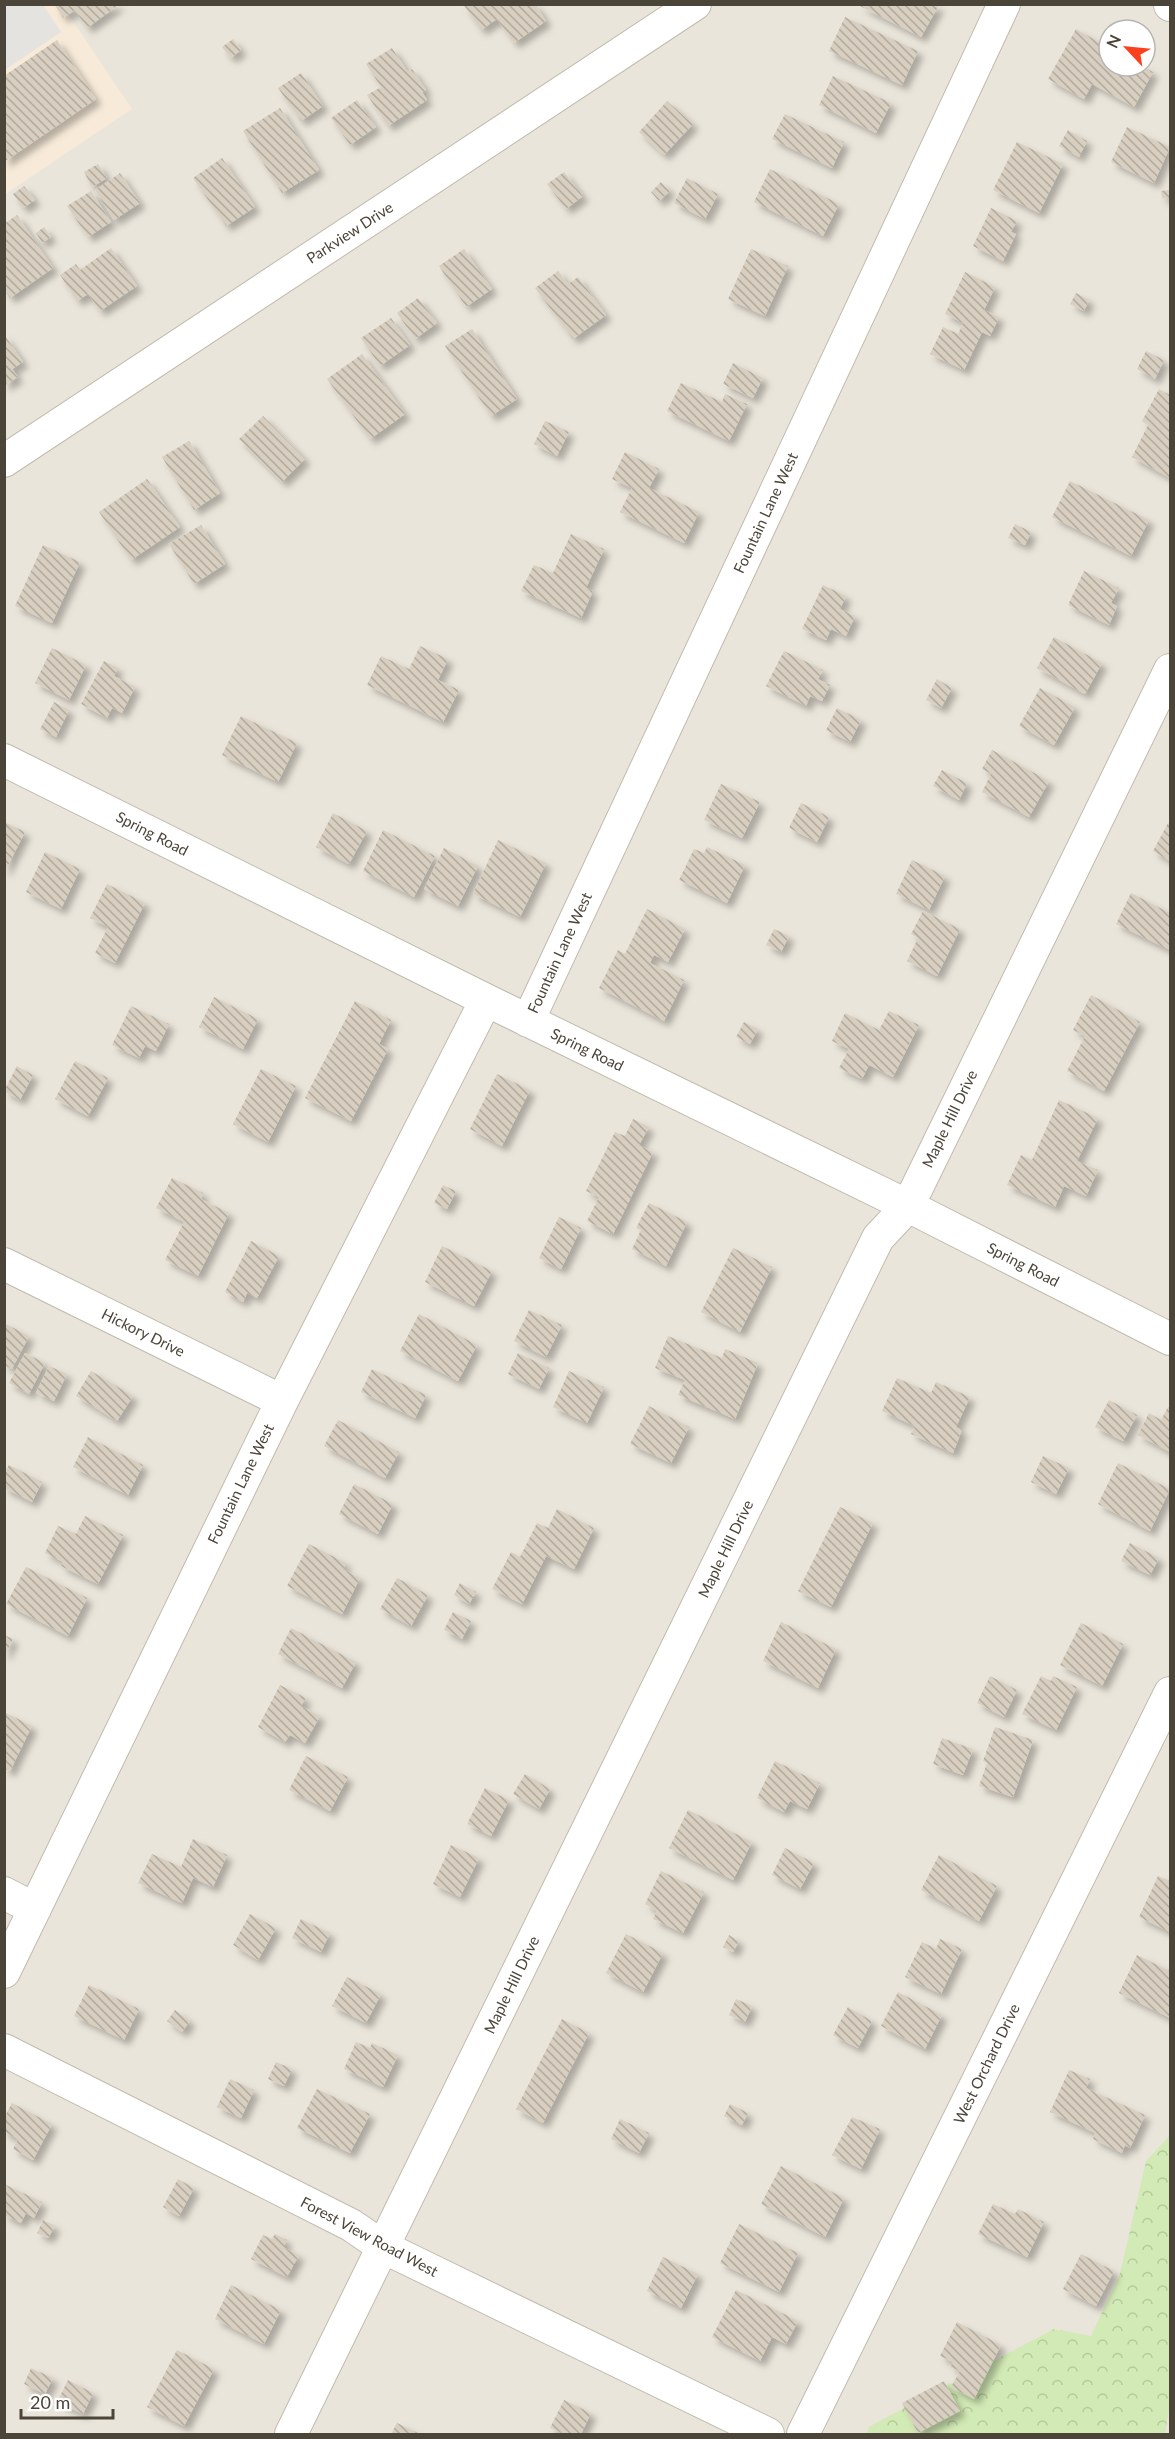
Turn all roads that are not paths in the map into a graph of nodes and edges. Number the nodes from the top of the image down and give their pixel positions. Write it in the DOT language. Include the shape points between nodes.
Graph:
graph roads {
  1 [pos="695,4"];
  2 [pos="1004,4"];
  3 [pos="4,460"];
  4 [pos="1170,670"];
  5 [pos="4,760"];
  6 [pos="486,1000"];
  7 [pos="528,1021"];
  8 [pos="908,1206"];
  9 [pos="4,1264"];
  10 [pos="1170,1339"];
  11 [pos="282,1401"];
  12 [pos="1170,1693"];
  13 [pos="4,1893"];
  14 [pos="35,1909"];
  15 [pos="4,1972"];
  16 [pos="4,2050"];
  17 [pos="383,2247"];
  18 [pos="291,2434"];
  19 [pos="768,2434"];
  20 [pos="803,2434"];
  1 -- 3 [label="street, Parkview Drive"];
  2 -- 7 [label="street, Fountain Lane West"];
  4 -- 8 [label="street, Maple Hill Drive"];
  5 -- 6 [label="street, Spring Road"];
  6 -- 7 [label="street, Spring Road"];
  6 -- 11 [label="street, Fountain Lane West"];
  7 -- 8 [label="street, Spring Road"];
  8 -- 10 [label="street, Spring Road"];
  8 -- 17 [label="street, Maple Hill Drive" via="878,1238"];
  9 -- 11 [label="street, Hickory Drive"];
  11 -- 14 [label="street, Fountain Lane West"];
  12 -- 20 [label="street, West Orchard Drive"];
  13 -- 14 [label="street"];
  14 -- 15 [label="street, Fountain Lane West"];
  16 -- 17 [label="street, Forest View Road West" via="351,2224"];
  17 -- 18 [label="street, Maple Hill Drive"];
  17 -- 19 [label="street, Forest View Road West"];
}
